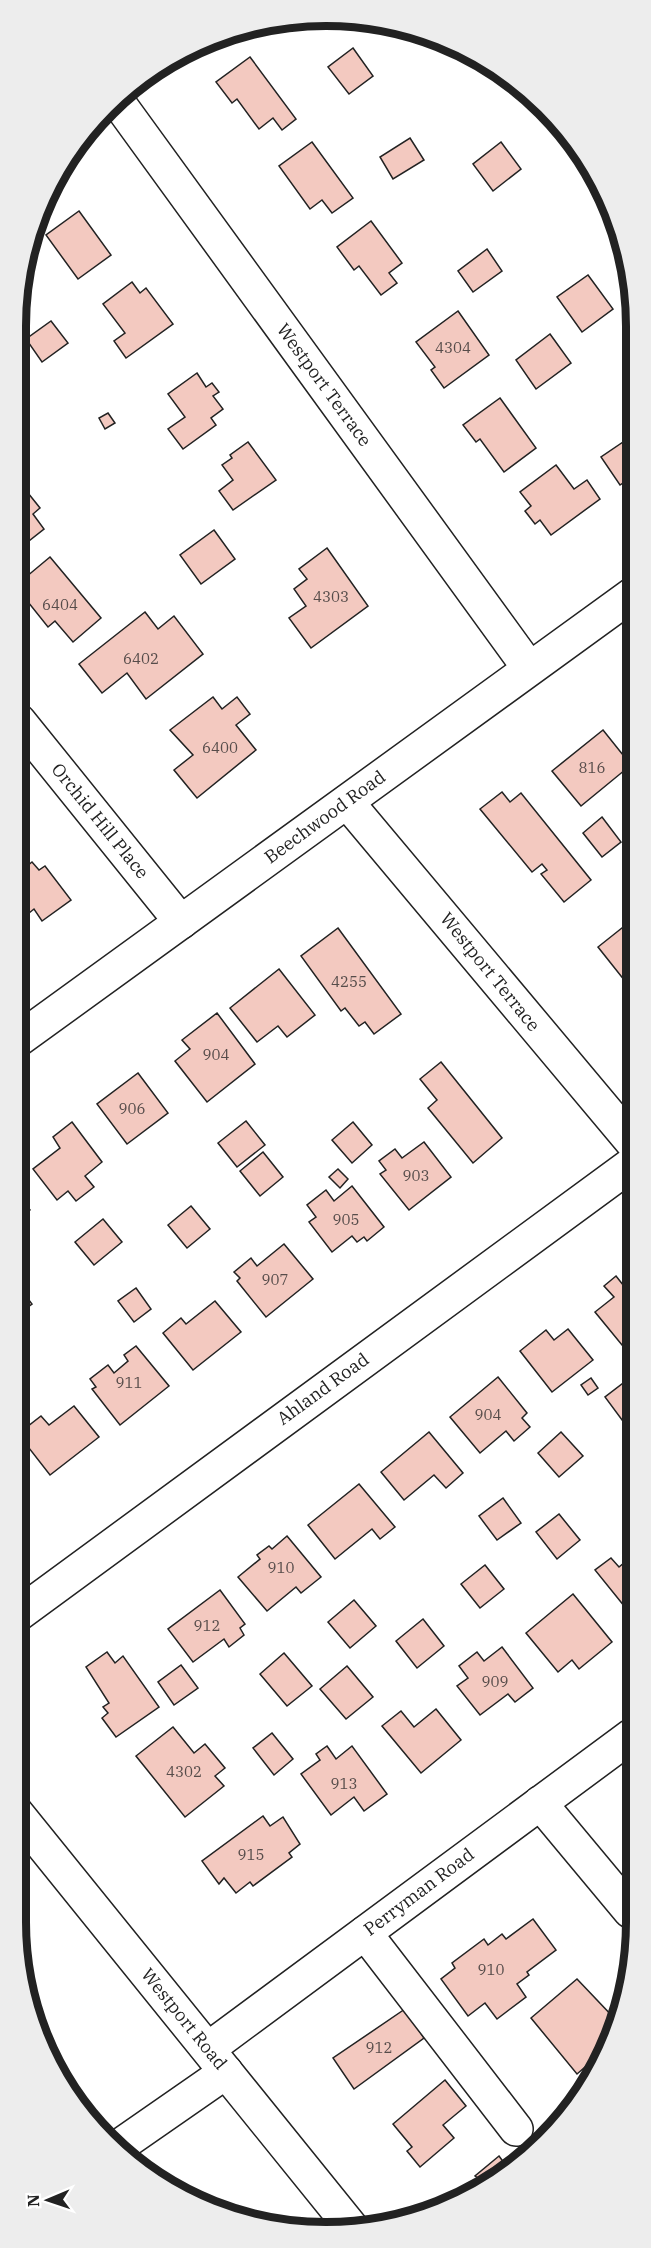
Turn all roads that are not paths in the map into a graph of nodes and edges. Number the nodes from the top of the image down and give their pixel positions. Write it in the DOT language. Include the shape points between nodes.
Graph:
graph roads {
  1 [pos="121,106"];
  2 [pos="626,599"];
  3 [pos="529,668"];
  4 [pos="26,730"];
  5 [pos="347,802"];
  6 [pos="181,922"];
  7 [pos="26,1034"];
  8 [pos="626,1135"];
  9 [pos="626,1168"];
  10 [pos="26,1609"];
  11 [pos="626,1740"];
  12 [pos="540,1803"];
  13 [pos="26,1826"];
  14 [pos="626,1906"];
  15 [pos="365,1933"];
  16 [pos="217,2060"];
  17 [pos="516,2129"];
  18 [pos="122,2143"];
  19 [pos="347,2222"];
  1 -- 3 [label="street, Westport Terrace"];
  2 -- 3 [label="street, Beechwood Road"];
  3 -- 5 [label="street, Beechwood Road"];
  4 -- 6 [label="street, Orchid Hill Place"];
  5 -- 6 [label="street, Beechwood Road"];
  5 -- 8 [label="street, Westport Terrace"];
  6 -- 7 [label="street, Beechwood Road"];
  9 -- 10 [label="street, Ahland Road"];
  11 -- 12 [label="street, Perryman Road"];
  12 -- 14 [label="street"];
  12 -- 15 [label="street, Perryman Road"];
  13 -- 16 [label="street, Westport Road"];
  15 -- 16 [label="street, Perryman Road"];
  15 -- 17 [label="street"];
  16 -- 18 [label="street, Perryman Road"];
  16 -- 19 [label="street, Westport Road"];
}
